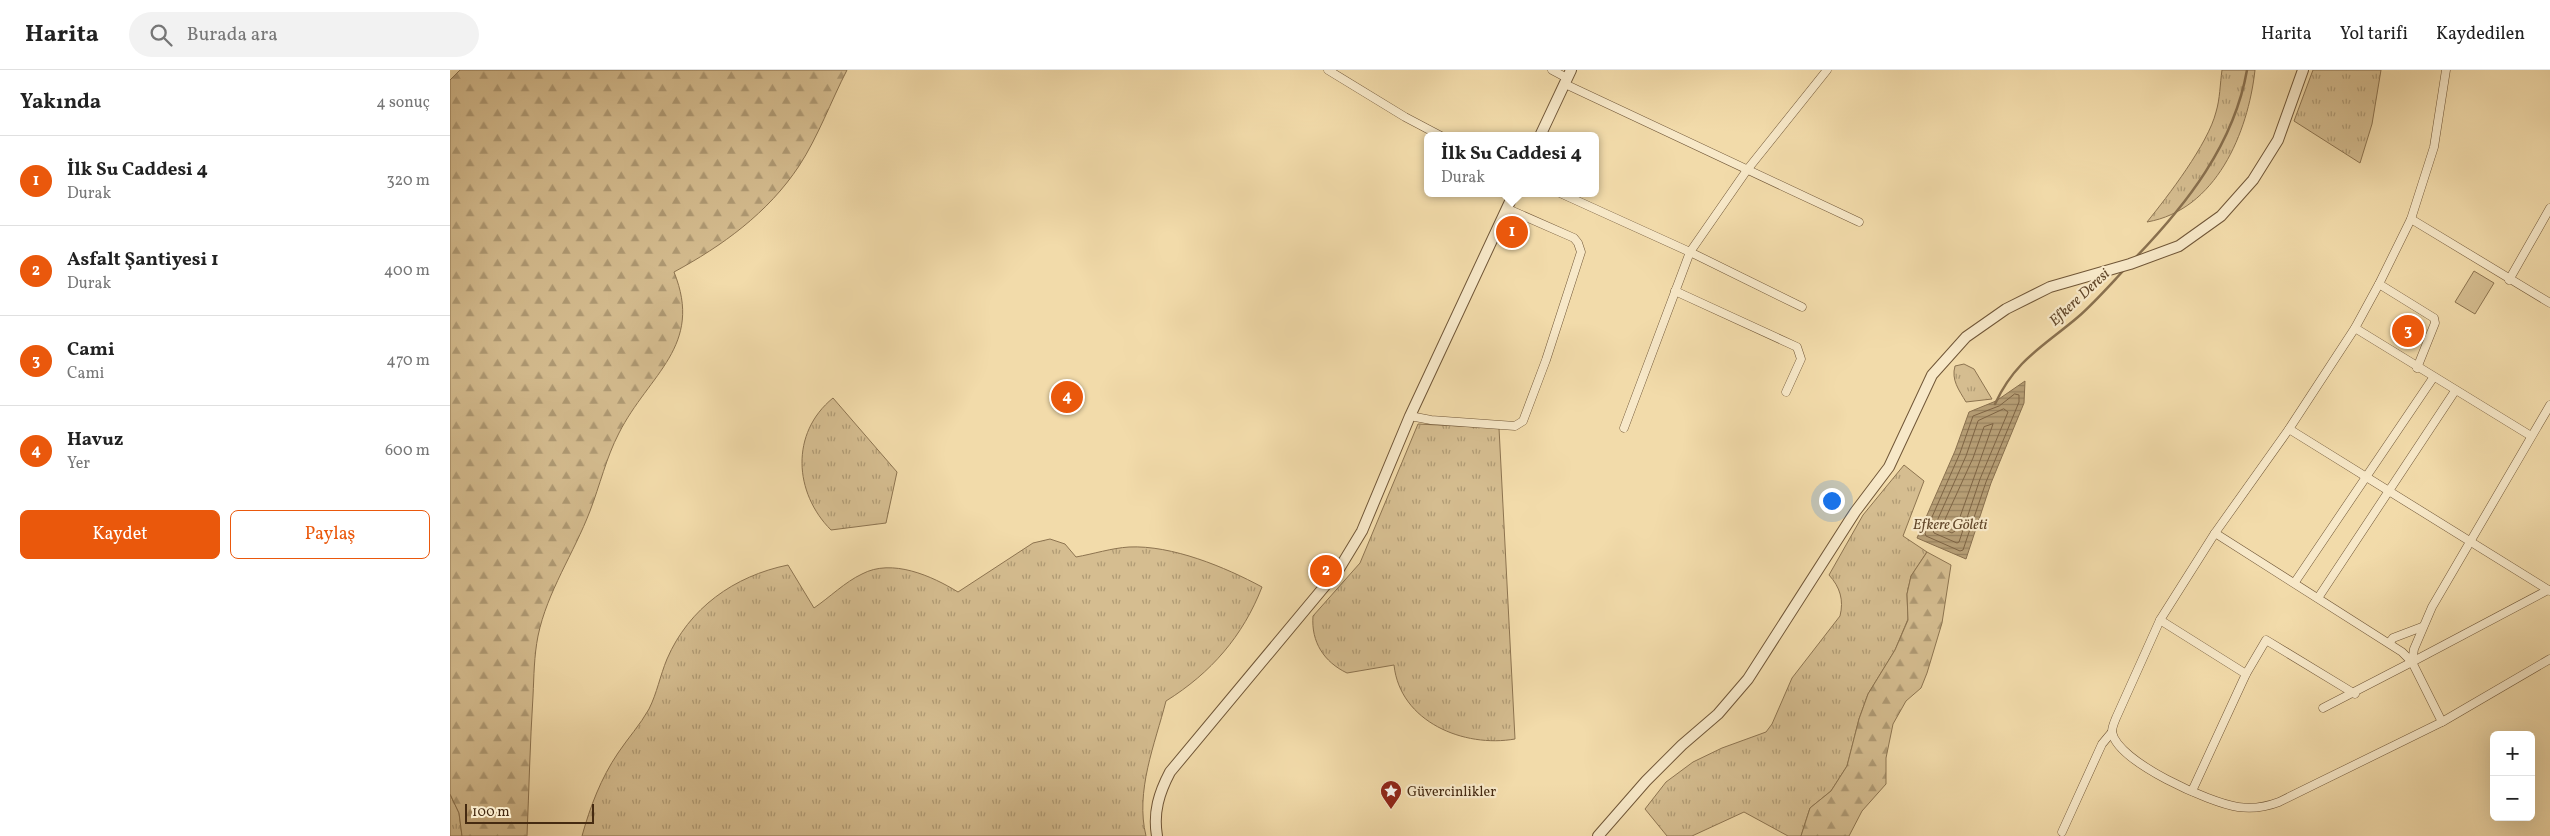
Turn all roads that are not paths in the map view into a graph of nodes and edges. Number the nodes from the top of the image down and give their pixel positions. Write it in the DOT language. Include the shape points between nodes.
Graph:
graph roads {
  1 [pos="1328,70"];
  2 [pos="1552,70"];
  3 [pos="1827,70"];
  4 [pos="2303,70"];
  5 [pos="2446,70"];
  6 [pos="1340,74"];
  7 [pos="1568,78"];
  8 [pos="1433,132"];
  9 [pos="1542,132"];
  10 [pos="1747,170"];
  11 [pos="1512,197"];
  12 [pos="1569,197"];
  13 [pos="2550,208"];
  14 [pos="1508,209"];
  15 [pos="2412,219"];
  16 [pos="1859,222"];
  17 [pos="1690,252"];
  18 [pos="2510,280"];
  19 [pos="2379,284"];
  20 [pos="1674,291"];
  21 [pos="2550,303"];
  22 [pos="1802,307"];
  23 [pos="2355,328"];
  24 [pos="2417,368"];
  25 [pos="2433,378"];
  26 [pos="2455,391"];
  27 [pos="1786,392"];
  28 [pos="2550,405"];
  29 [pos="1410,416"];
  30 [pos="1624,428"];
  31 [pos="2289,429"];
  32 [pos="2531,436"];
  33 [pos="2366,478"];
  34 [pos="2389,492"];
  35 [pos="2214,533"];
  36 [pos="2471,542"];
  37 [pos="2294,582"];
  38 [pos="2549,590"];
  39 [pos="2318,598"];
  40 [pos="2160,620"];
  41 [pos="2422,627"];
  42 [pos="2390,642"];
  43 [pos="2550,659"];
  44 [pos="2412,662"];
  45 [pos="2246,674"];
  46 [pos="2355,694"];
  47 [pos="2323,708"];
  48 [pos="2442,722"];
  49 [pos="2112,732"];
  50 [pos="2192,791"];
  51 [pos="2062,832"];
  52 [pos="1600,835"];
  53 [pos="1157,836"];
  1 -- 6 [label="street"];
  2 -- 7 [label="street"];
  3 -- 10 [label="street"];
  4 -- 52 [label="street" via="2278,140 2253,180 2221,216 2178,246 2050,287 2006,309 1966,337 1932,375 1889,467 1855,512 1748,679"];
  5 -- 15 [label="street" via="2434,147"];
  6 -- 8 [label="street"];
  7 -- 9 [label="street"];
  7 -- 10 [label="street"];
  10 -- 16 [label="street"];
  10 -- 17 [label="street"];
  11 -- 14 [label="street"];
  12 -- 17 [label="street"];
  13 -- 18 [label="street"];
  14 -- 29 [label="street"];
  14 -- 29 [label="street" via="1574,238 1581,252 1523,420 1515,426"];
  15 -- 18 [label="street"];
  15 -- 19 [label="street"];
  17 -- 20 [label="street"];
  17 -- 22 [label="street"];
  18 -- 21 [label="street"];
  19 -- 23 [label="street"];
  19 -- 24 [label="street" via="2434,318 2435,323"];
  20 -- 27 [label="street" via="1796,347 1801,359"];
  20 -- 30 [label="street"];
  23 -- 24 [label="street"];
  23 -- 31 [label="street"];
  24 -- 25 [label="street"];
  25 -- 26 [label="street"];
  25 -- 33 [label="street"];
  26 -- 32 [label="street"];
  26 -- 34 [label="street"];
  28 -- 32 [label="street"];
  29 -- 53 [label="street" via="1373,507 1339,569 1170,772 1159,794 1155,817"];
  31 -- 33 [label="street"];
  31 -- 35 [label="street"];
  32 -- 36 [label="street"];
  33 -- 34 [label="street"];
  33 -- 37 [label="street"];
  34 -- 36 [label="street"];
  34 -- 39 [label="street"];
  35 -- 37 [label="street"];
  35 -- 40 [label="street"];
  36 -- 38 [label="street"];
  36 -- 41 [label="street"];
  37 -- 39 [label="street"];
  38 -- 44 [label="street"];
  39 -- 42 [label="street"];
  40 -- 45 [label="street"];
  40 -- 49 [label="street"];
  41 -- 42 [label="street"];
  41 -- 44 [label="street"];
  42 -- 44 [label="street"];
  43 -- 48 [label="street"];
  44 -- 46 [label="street"];
  44 -- 48 [label="street"];
  45 -- 46 [label="street" via="2266,640"];
  45 -- 50 [label="street"];
  46 -- 47 [label="street"];
  48 -- 50 [label="street" via="2270,805 2234,807"];
  49 -- 50 [label="street" via="2114,738 2137,760 2162,778"];
  49 -- 51 [label="street" via="2102,744"];
}
